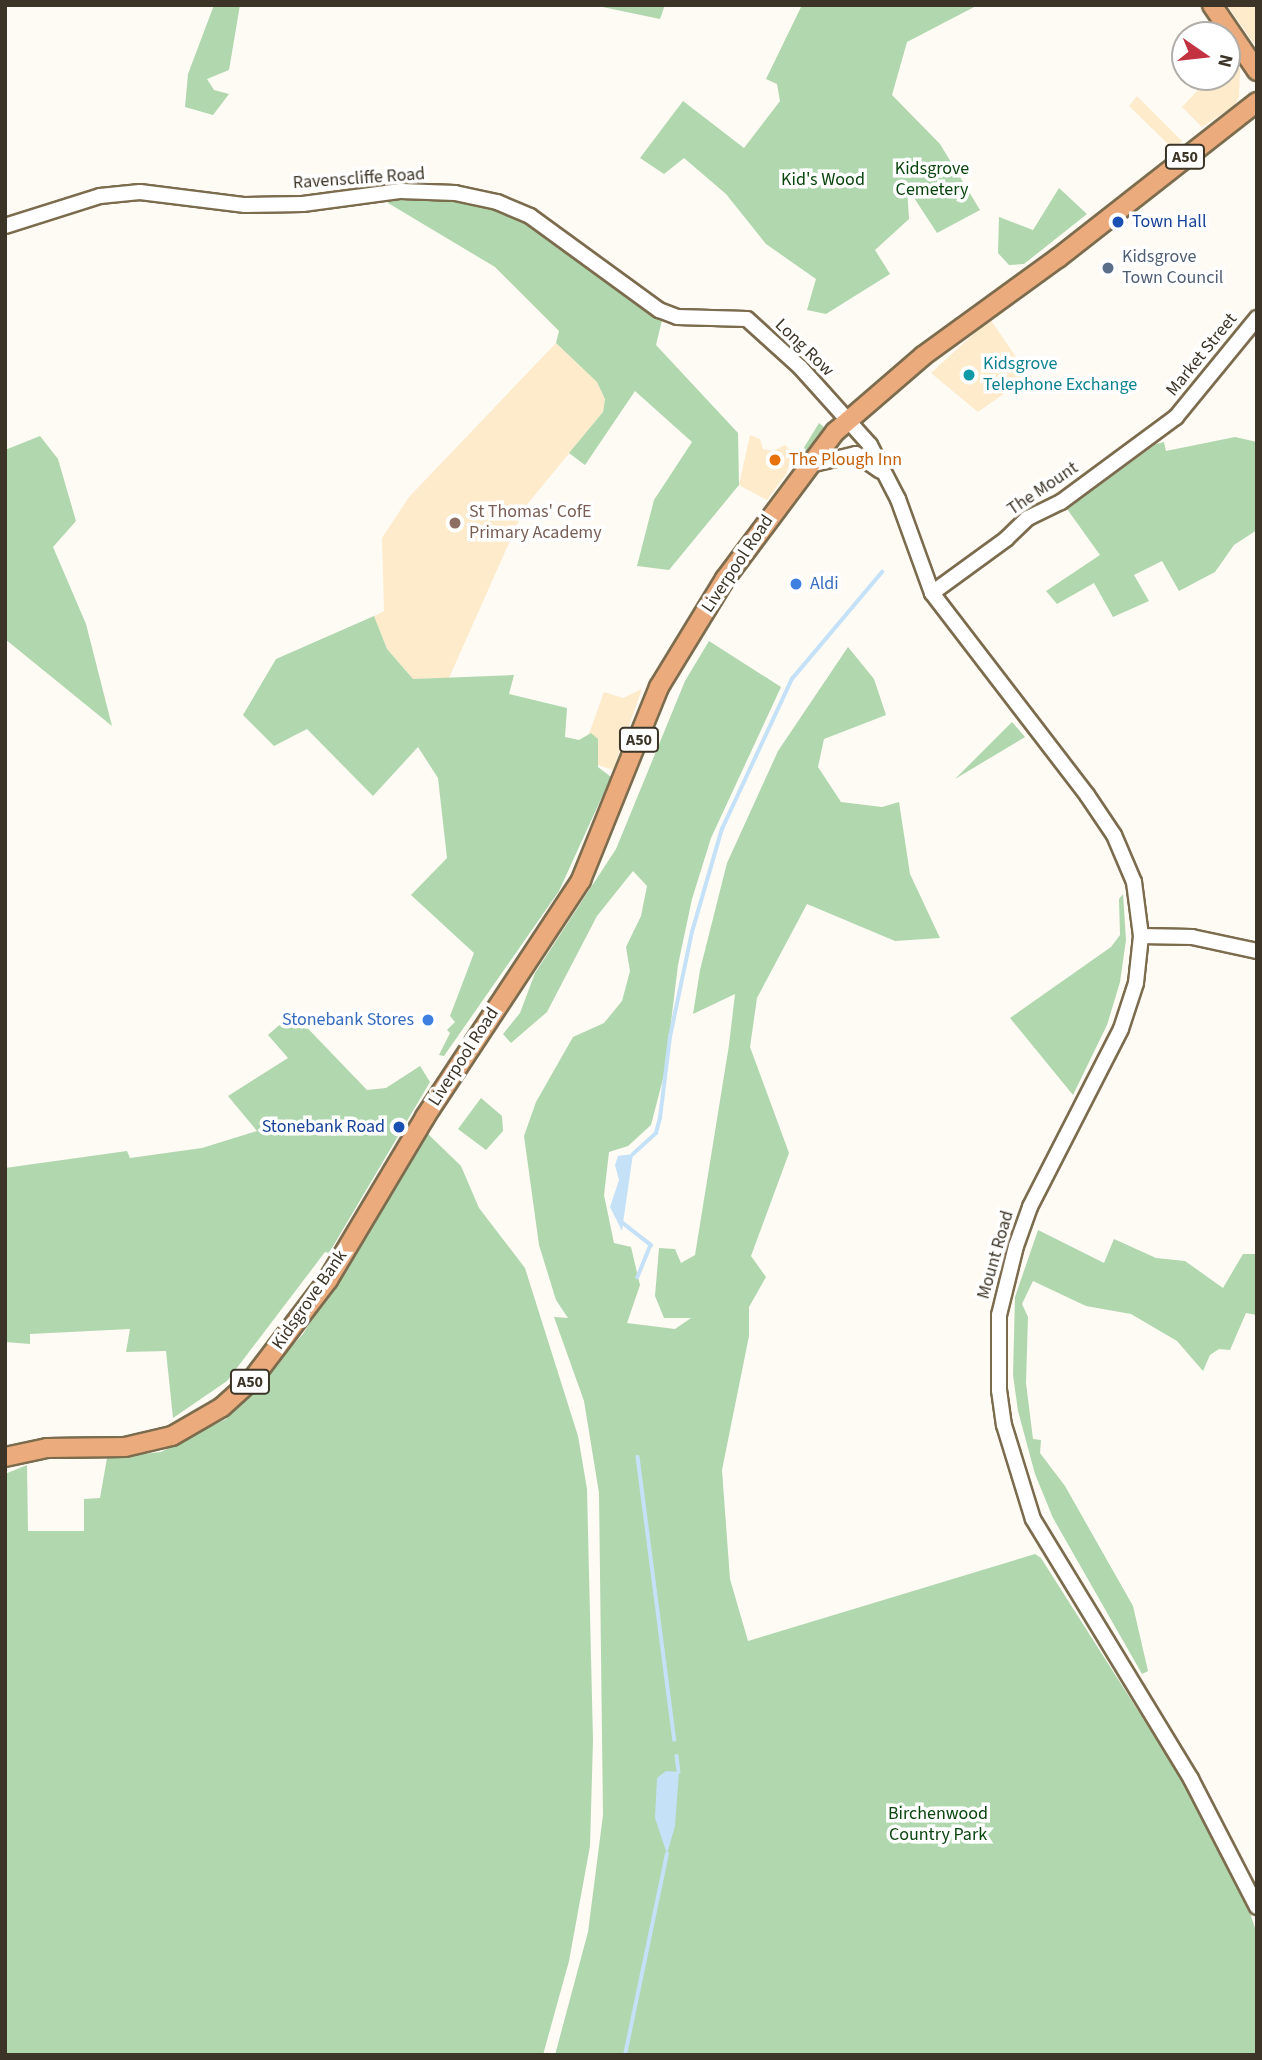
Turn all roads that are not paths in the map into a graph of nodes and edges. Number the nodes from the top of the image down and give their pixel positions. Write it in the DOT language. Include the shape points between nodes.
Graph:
graph roads {
  1 [pos="1212,5"];
  2 [pos="1257,71"];
  3 [pos="1257,102"];
  4 [pos="5,226"];
  5 [pos="729,318"];
  6 [pos="1257,318"];
  7 [pos="1176,416"];
  8 [pos="848,417"];
  9 [pos="810,465"];
  10 [pos="889,480"];
  11 [pos="932,593"];
  12 [pos="1141,936"];
  13 [pos="1257,951"];
  14 [pos="394,1168"];
  15 [pos="5,1457"];
  16 [pos="1257,1907"];
  1 -- 2 [label="main road"];
  3 -- 8 [label="main road, Liverpool Road / A50"];
  4 -- 5 [label="street, Ravenscliffe Road" via="100,196 140,192 245,205 303,204 401,191 455,193 497,202 530,216 659,310 677,317"];
  5 -- 8 [label="street, Long Row" via="747,319"];
  6 -- 7 [label="street, Market Street"];
  7 -- 11 [label="street, The Mount" via="1061,502 1028,518 1006,540"];
  8 -- 9 [label="main road, Liverpool Road / A50"];
  8 -- 10 [label="street"];
  9 -- 10 [label="street" via="856,454 870,460"];
  9 -- 14 [label="main road, Liverpool Road / A50" via="725,579 659,687 581,880"];
  10 -- 11 [label="street"];
  11 -- 12 [label="street, Mount Road" via="1114,835 1134,882"];
  12 -- 13 [label="street" via="1192,937"];
  12 -- 16 [label="street, Mount Road" via="1136,983 1121,1028 1016,1246 999,1315 999,1390 1004,1425 1033,1519 1191,1779"];
  14 -- 15 [label="main road, Kidsgrove Bank / A50" via="328,1280 251,1381 222,1407 172,1436 152,1442 47,1448"];
}
